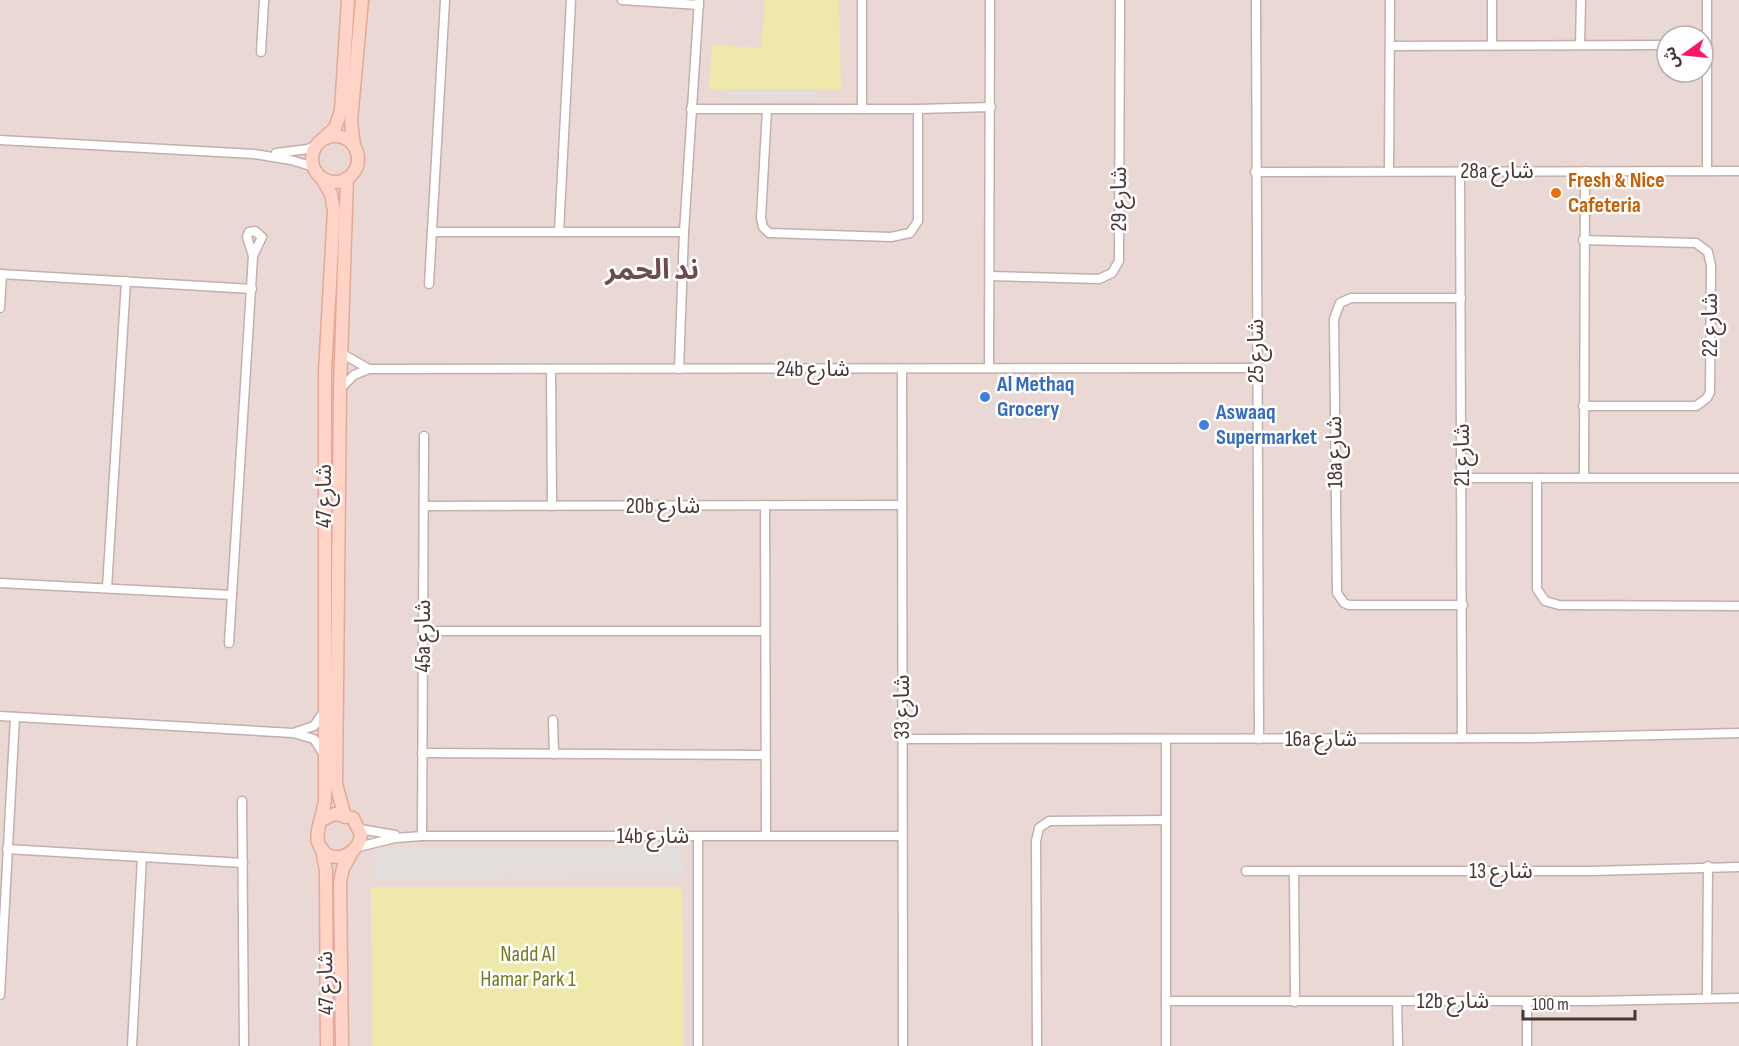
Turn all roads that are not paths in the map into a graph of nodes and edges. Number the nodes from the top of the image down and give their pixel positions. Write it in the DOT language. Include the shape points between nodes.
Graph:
graph roads {
  1 [pos="264,0"];
  2 [pos="348,0"];
  3 [pos="362,0"];
  4 [pos="445,0"];
  5 [pos="571,0"];
  6 [pos="622,0"];
  7 [pos="862,0"];
  8 [pos="990,0"];
  9 [pos="1120,0"];
  10 [pos="1256,0"];
  11 [pos="1390,0"];
  12 [pos="1492,0"];
  13 [pos="1581,0"];
  14 [pos="1707,0"];
  15 [pos="699,2"];
  16 [pos="1706,24"];
  17 [pos="1581,44"];
  18 [pos="1492,45"];
  19 [pos="1655,45"];
  20 [pos="1390,46"];
  21 [pos="261,52"];
  22 [pos="1706,84"];
  23 [pos="991,106"];
  24 [pos="691,109"];
  25 [pos="766,109"];
  26 [pos="862,109"];
  27 [pos="918,109"];
  28 [pos="0,140"];
  29 [pos="319,142"];
  30 [pos="354,146"];
  31 [pos="255,154"];
  32 [pos="1389,171"];
  33 [pos="1460,171"];
  34 [pos="1585,171"];
  35 [pos="1707,171"];
  36 [pos="1739,171"];
  37 [pos="317,172"];
  38 [pos="1255,172"];
  39 [pos="347,178"];
  40 [pos="432,232"];
  41 [pos="559,232"];
  42 [pos="684,232"];
  43 [pos="1583,240"];
  44 [pos="253,256"];
  45 [pos="1,274"];
  46 [pos="990,276"];
  47 [pos="126,281"];
  48 [pos="429,284"];
  49 [pos="252,289"];
  50 [pos="1461,298"];
  51 [pos="0,308"];
  52 [pos="341,353"];
  53 [pos="989,367"];
  54 [pos="1256,368"];
  55 [pos="369,369"];
  56 [pos="551,369"];
  57 [pos="679,369"];
  58 [pos="902,369"];
  59 [pos="340,389"];
  60 [pos="1583,406"];
  61 [pos="424,436"];
  62 [pos="1462,478"];
  63 [pos="1537,478"];
  64 [pos="1584,478"];
  65 [pos="1739,478"];
  66 [pos="765,505"];
  67 [pos="902,505"];
  68 [pos="424,506"];
  69 [pos="552,506"];
  70 [pos="0,583"];
  71 [pos="107,588"];
  72 [pos="232,595"];
  73 [pos="1463,605"];
  74 [pos="1739,606"];
  75 [pos="765,631"];
  76 [pos="424,632"];
  77 [pos="229,644"];
  78 [pos="324,709"];
  79 [pos="0,716"];
  80 [pos="15,717"];
  81 [pos="553,720"];
  82 [pos="293,733"];
  83 [pos="1739,733"];
  84 [pos="1462,738"];
  85 [pos="902,739"];
  86 [pos="1258,739"];
  87 [pos="1166,740"];
  88 [pos="422,753"];
  89 [pos="554,754"];
  90 [pos="323,755"];
  91 [pos="765,755"];
  92 [pos="242,801"];
  93 [pos="345,817"];
  94 [pos="323,819"];
  95 [pos="1166,820"];
  96 [pos="360,829"];
  97 [pos="404,836"];
  98 [pos="422,836"];
  99 [pos="698,836"];
  100 [pos="766,836"];
  101 [pos="902,836"];
  102 [pos="7,849"];
  103 [pos="322,849"];
  104 [pos="354,850"];
  105 [pos="142,857"];
  106 [pos="243,863"];
  107 [pos="1708,866"];
  108 [pos="1739,867"];
  109 [pos="1246,871"];
  110 [pos="1294,871"];
  111 [pos="0,995"];
  112 [pos="1707,996"];
  113 [pos="1739,998"];
  114 [pos="1166,1001"];
  115 [pos="1397,1001"];
  116 [pos="1527,1001"];
  117 [pos="1295,1002"];
  118 [pos="342,1045"];
  119 [pos="132,1046"];
  120 [pos="244,1046"];
  121 [pos="327,1046"];
  122 [pos="698,1046"];
  123 [pos="903,1046"];
  124 [pos="1037,1046"];
  125 [pos="1166,1046"];
  126 [pos="1398,1046"];
  127 [pos="1527,1046"];
  1 -- 21 [label="street"];
  2 -- 29 [label="street" via="340,111 335,128"];
  3 -- 30 [label="street" via="351,121"];
  4 -- 40 [label="street"];
  5 -- 41 [label="street"];
  6 -- 15 [label="street"];
  7 -- 26 [label="street"];
  8 -- 23 [label="street"];
  9 -- 46 [label="street, شارع 29" via="1119,261 1112,273 1099,279"];
  10 -- 38 [label="street, شارع 25"];
  11 -- 20 [label="street"];
  12 -- 18 [label="street"];
  13 -- 17 [label="street"];
  14 -- 16 [label="street"];
  15 -- 24 [label="street"];
  17 -- 18 [label="street"];
  17 -- 19 [label="street"];
  18 -- 20 [label="street"];
  20 -- 32 [label="street"];
  22 -- 35 [label="street"];
  23 -- 27 [label="street"];
  23 -- 46 [label="street"];
  24 -- 25 [label="street"];
  24 -- 42 [label="street"];
  25 -- 26 [label="street"];
  25 -- 27 [label="street" via="763,227 769,233 891,237 910,233 918,221"];
  26 -- 27 [label="street"];
  28 -- 31 [label="street"];
  29 -- 30 [label="street" via="336,136"];
  29 -- 31 [label="street" via="296,152"];
  29 -- 37 [label="street" via="313,152"];
  30 -- 39 [label="street" via="357,165"];
  31 -- 37 [label="street" via="291,160"];
  32 -- 33 [label="street, 28a شارع"];
  32 -- 38 [label="street, 28a شارع"];
  33 -- 34 [label="street, 28a شارع"];
  33 -- 50 [label="street, شارع 21"];
  34 -- 35 [label="street, 28a شارع"];
  34 -- 43 [label="street"];
  35 -- 36 [label="street, 28a شارع"];
  37 -- 39 [label="street" via="336,181"];
  37 -- 78 [label="street, شارع 47" via="332,194 334,211 325,372"];
  38 -- 54 [label="street, شارع 25"];
  39 -- 52 [label="street, شارع 47"];
  40 -- 41 [label="street"];
  40 -- 48 [label="street"];
  41 -- 42 [label="street"];
  42 -- 57 [label="street"];
  43 -- 60 [label="street"];
  43 -- 60 [label="street, شارع 22" via="1696,243 1708,252 1711,266 1707,398 1696,406"];
  44 -- 49 [label="street"];
  45 -- 47 [label="street"];
  45 -- 51 [label="street"];
  46 -- 53 [label="street"];
  47 -- 49 [label="street"];
  47 -- 71 [label="street"];
  49 -- 72 [label="street"];
  50 -- 62 [label="street, شارع 21"];
  50 -- 73 [label="street, 18a شارع" via="1351,298 1340,303 1334,320 1337,593 1349,605"];
  52 -- 55 [label="street, 24b شارع"];
  52 -- 59 [label="street, شارع 47"];
  53 -- 54 [label="street, 24b شارع"];
  53 -- 58 [label="street, 24b شارع"];
  54 -- 86 [label="street, شارع 25"];
  55 -- 56 [label="street, 24b شارع"];
  55 -- 59 [label="street" via="354,375"];
  56 -- 57 [label="street, 24b شارع"];
  56 -- 69 [label="street"];
  57 -- 58 [label="street, 24b شارع"];
  58 -- 67 [label="street, شارع 33"];
  59 -- 93 [label="street, شارع 47" via="336,784"];
  60 -- 64 [label="street"];
  61 -- 68 [label="street, 45a شارع"];
  62 -- 63 [label="street"];
  62 -- 73 [label="street, شارع 21"];
  63 -- 64 [label="street"];
  63 -- 74 [label="street" via="1537,590 1545,602"];
  64 -- 65 [label="street"];
  66 -- 67 [label="street, 20b شارع"];
  66 -- 69 [label="street, 20b شارع"];
  66 -- 75 [label="street"];
  67 -- 85 [label="street, شارع 33"];
  68 -- 69 [label="street, 20b شارع"];
  68 -- 76 [label="street, 45a شارع"];
  70 -- 71 [label="street"];
  71 -- 72 [label="street"];
  72 -- 77 [label="street"];
  73 -- 84 [label="street, شارع 21"];
  75 -- 76 [label="street"];
  75 -- 91 [label="street"];
  76 -- 88 [label="street, 45a شارع"];
  78 -- 82 [label="street" via="314,726"];
  78 -- 90 [label="street, شارع 47"];
  79 -- 80 [label="street"];
  80 -- 82 [label="street"];
  80 -- 102 [label="street"];
  81 -- 89 [label="street"];
  82 -- 90 [label="street" via="314,739"];
  83 -- 84 [label="street, 16a شارع"];
  84 -- 86 [label="street, 16a شارع"];
  85 -- 87 [label="street, 16a شارع"];
  85 -- 101 [label="street, شارع 33"];
  86 -- 87 [label="street, 16a شارع"];
  87 -- 95 [label="street"];
  88 -- 89 [label="street"];
  88 -- 98 [label="street, 45a شارع"];
  89 -- 91 [label="street"];
  90 -- 94 [label="street, شارع 47"];
  91 -- 100 [label="street"];
  92 -- 106 [label="street"];
  93 -- 94 [label="street" via="335,814"];
  93 -- 96 [label="street" via="353,818"];
  94 -- 103 [label="street" via="317,833"];
  95 -- 114 [label="street"];
  95 -- 124 [label="street" via="1049,821 1039,828"];
  96 -- 97 [label="street, 14b شارع"];
  96 -- 104 [label="street"];
  97 -- 98 [label="street, 14b شارع"];
  97 -- 104 [label="street, 14b شارع"];
  98 -- 99 [label="street, 14b شارع"];
  99 -- 100 [label="street, 14b شارع"];
  99 -- 122 [label="street"];
  100 -- 101 [label="street, 14b شارع"];
  101 -- 123 [label="street, شارع 33"];
  102 -- 105 [label="street"];
  102 -- 111 [label="street"];
  103 -- 104 [label="street" via="332,856"];
  103 -- 121 [label="street, شارع 47" via="326,871"];
  104 -- 118 [label="street, شارع 47" via="340,882"];
  105 -- 106 [label="street"];
  105 -- 119 [label="street"];
  106 -- 120 [label="street"];
  107 -- 108 [label="street, شارع 13"];
  107 -- 110 [label="street, شارع 13" via="1591,871"];
  107 -- 112 [label="street"];
  109 -- 110 [label="street, شارع 13"];
  110 -- 117 [label="street"];
  112 -- 113 [label="street, 12b شارع"];
  112 -- 116 [label="street, 12b شارع"];
  114 -- 117 [label="street, 12b شارع"];
  114 -- 125 [label="street"];
  115 -- 116 [label="street, 12b شارع"];
  115 -- 117 [label="street, 12b شارع"];
  115 -- 126 [label="street"];
  116 -- 127 [label="street"];
}
